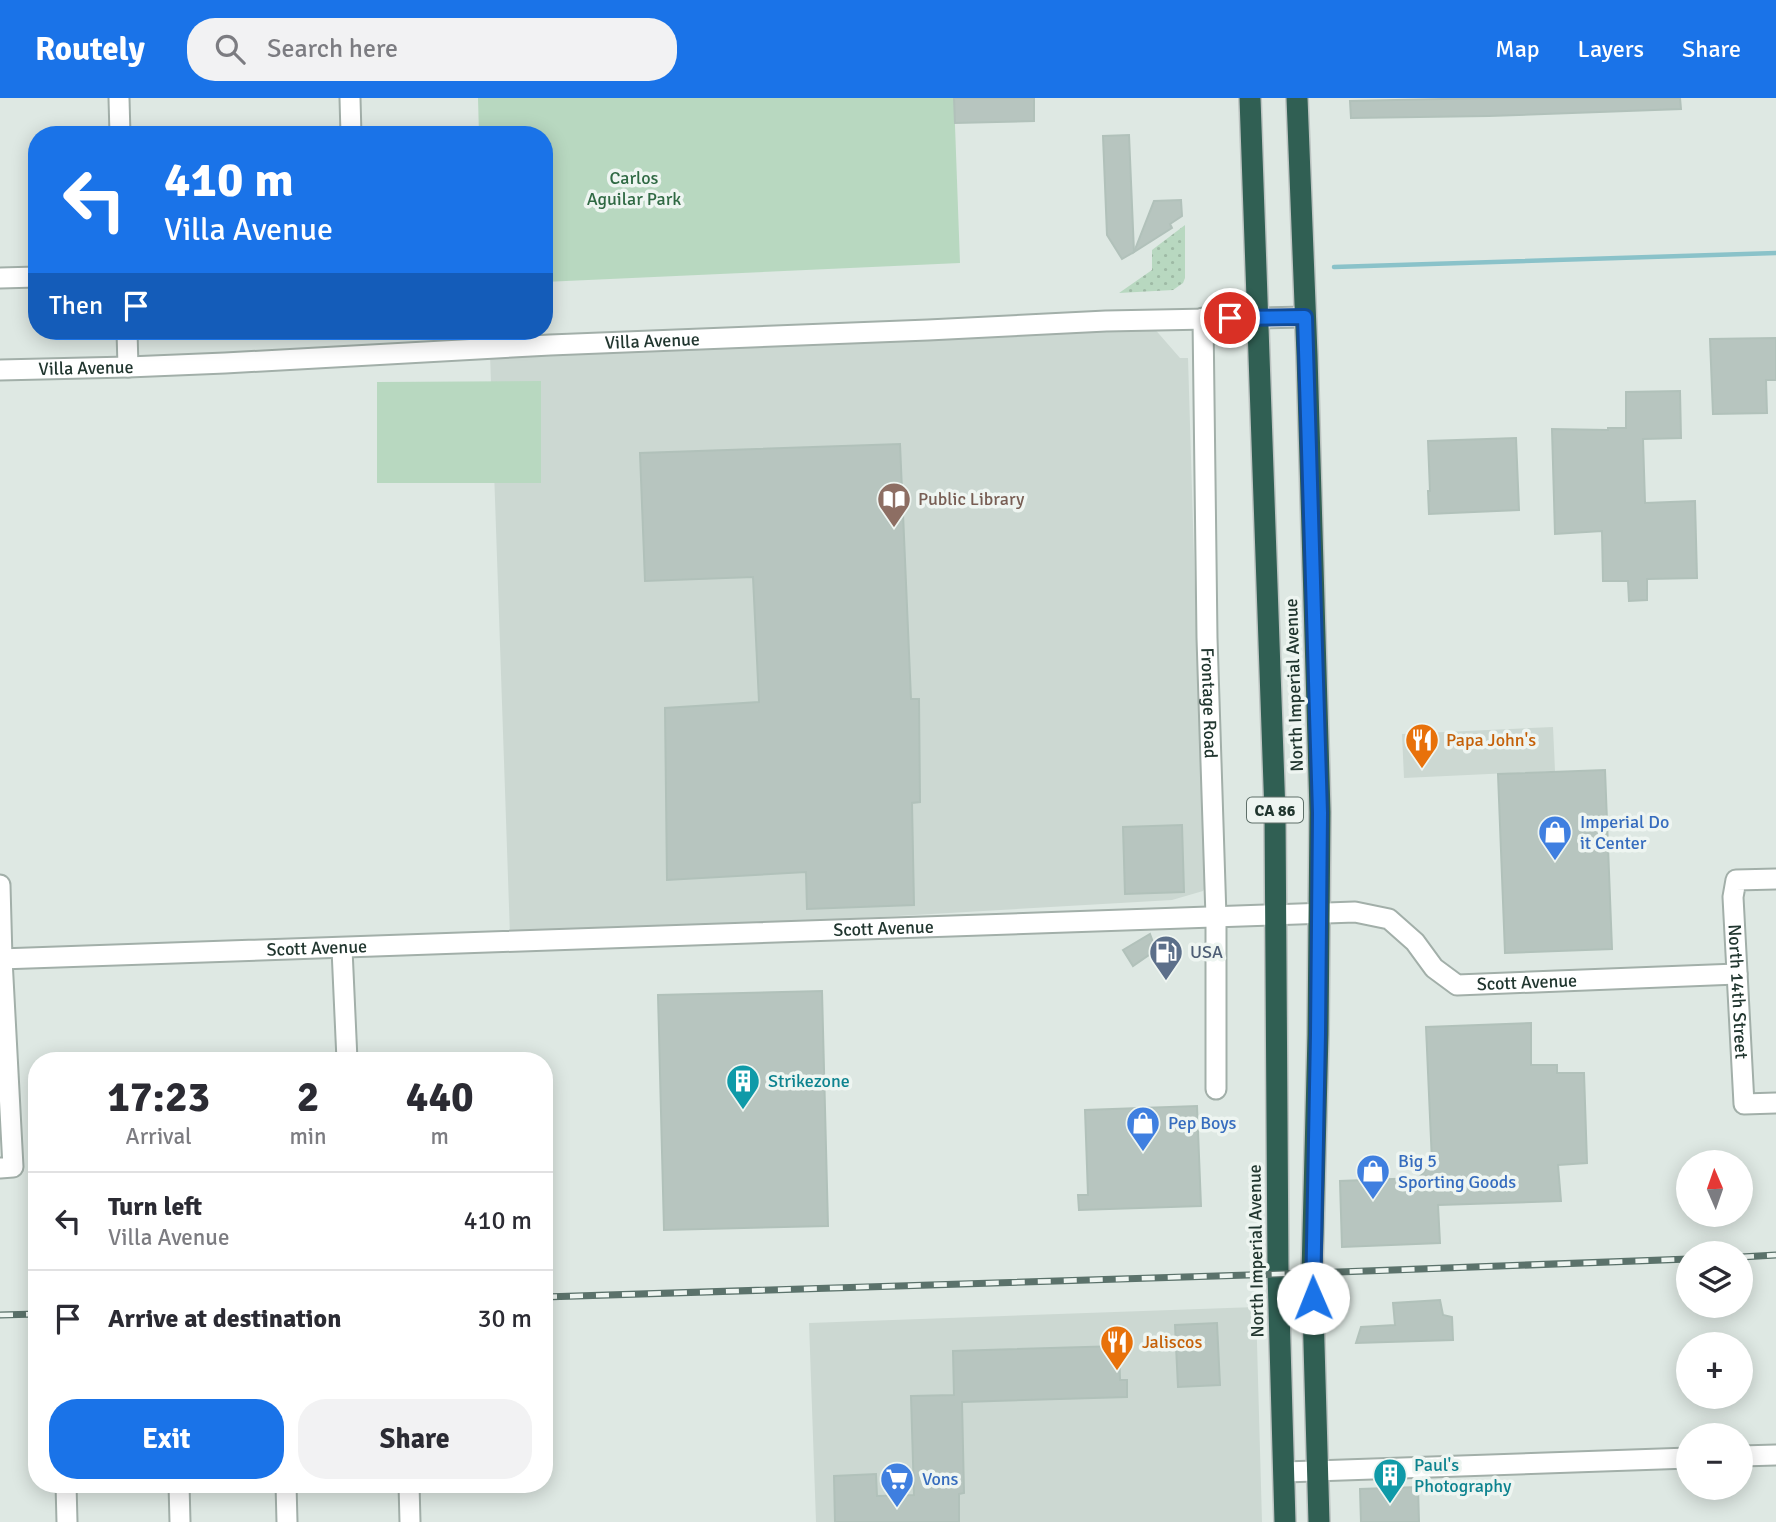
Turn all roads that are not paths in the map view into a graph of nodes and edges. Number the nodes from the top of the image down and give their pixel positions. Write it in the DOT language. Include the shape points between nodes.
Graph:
graph roads {
  1 [pos="118,98"];
  2 [pos="350,98"];
  3 [pos="1250,98"];
  4 [pos="1297,98"];
  5 [pos="120,126"];
  6 [pos="351,126"];
  7 [pos="28,277"];
  8 [pos="0,278"];
  9 [pos="1305,317"];
  10 [pos="1203,318"];
  11 [pos="1257,318"];
  12 [pos="127,340"];
  13 [pos="128,367"];
  14 [pos="0,370"];
  15 [pos="1776,878"];
  16 [pos="0,885"];
  17 [pos="1319,913"];
  18 [pos="1276,915"];
  19 [pos="1216,917"];
  20 [pos="342,948"];
  21 [pos="1,959"];
  22 [pos="1737,974"];
  23 [pos="346,1052"];
  24 [pos="1216,1089"];
  25 [pos="1776,1103"];
  26 [pos="7,1167"];
  27 [pos="1776,1455"];
  28 [pos="1753,1456"];
  29 [pos="1676,1458"];
  30 [pos="1318,1471"];
  31 [pos="1285,1472"];
  32 [pos="66,1493"];
  33 [pos="179,1493"];
  34 [pos="286,1493"];
  35 [pos="408,1493"];
  36 [pos="66,1522"];
  37 [pos="180,1522"];
  38 [pos="287,1522"];
  39 [pos="410,1522"];
  40 [pos="1285,1522"];
  41 [pos="1319,1522"];
  1 -- 5 [label="street"];
  2 -- 6 [label="street"];
  3 -- 11 [label="highway, North Imperial Avenue / CA 86"];
  4 -- 9 [label="highway, North Imperial Avenue / CA 86"];
  7 -- 8 [label="street"];
  9 -- 11 [label="street, Villa Avenue"];
  9 -- 17 [label="highway, North Imperial Avenue / CA 86"];
  10 -- 11 [label="street, Villa Avenue"];
  10 -- 13 [label="street, Villa Avenue"];
  10 -- 19 [label="street, Frontage Road"];
  11 -- 18 [label="highway, North Imperial Avenue / CA 86"];
  12 -- 13 [label="street"];
  13 -- 14 [label="street, Villa Avenue"];
  15 -- 22 [label="street, North 14th Street" via="1736,880"];
  16 -- 21 [label="street"];
  17 -- 18 [label="street, Scott Avenue"];
  17 -- 22 [label="street, Scott Avenue" via="1354,912 1389,919 1415,942 1434,968 1457,985"];
  17 -- 30 [label="highway, North Imperial Avenue / CA 86" via="1312,1273"];
  18 -- 19 [label="street, Scott Avenue"];
  18 -- 31 [label="highway, North Imperial Avenue / CA 86" via="1278,1273"];
  19 -- 20 [label="street, Scott Avenue"];
  19 -- 24 [label="street, Frontage Road"];
  20 -- 21 [label="street, Scott Avenue"];
  20 -- 23 [label="street"];
  21 -- 26 [label="street"];
  22 -- 25 [label="street, North 14th Street" via="1744,1104"];
  27 -- 28 [label="street"];
  29 -- 30 [label="street"];
  30 -- 31 [label="street"];
  30 -- 41 [label="highway, North Imperial Avenue / CA 86"];
  31 -- 40 [label="highway, North Imperial Avenue / CA 86"];
  32 -- 36 [label="street"];
  33 -- 37 [label="street"];
  34 -- 38 [label="street"];
  35 -- 39 [label="street"];
}
